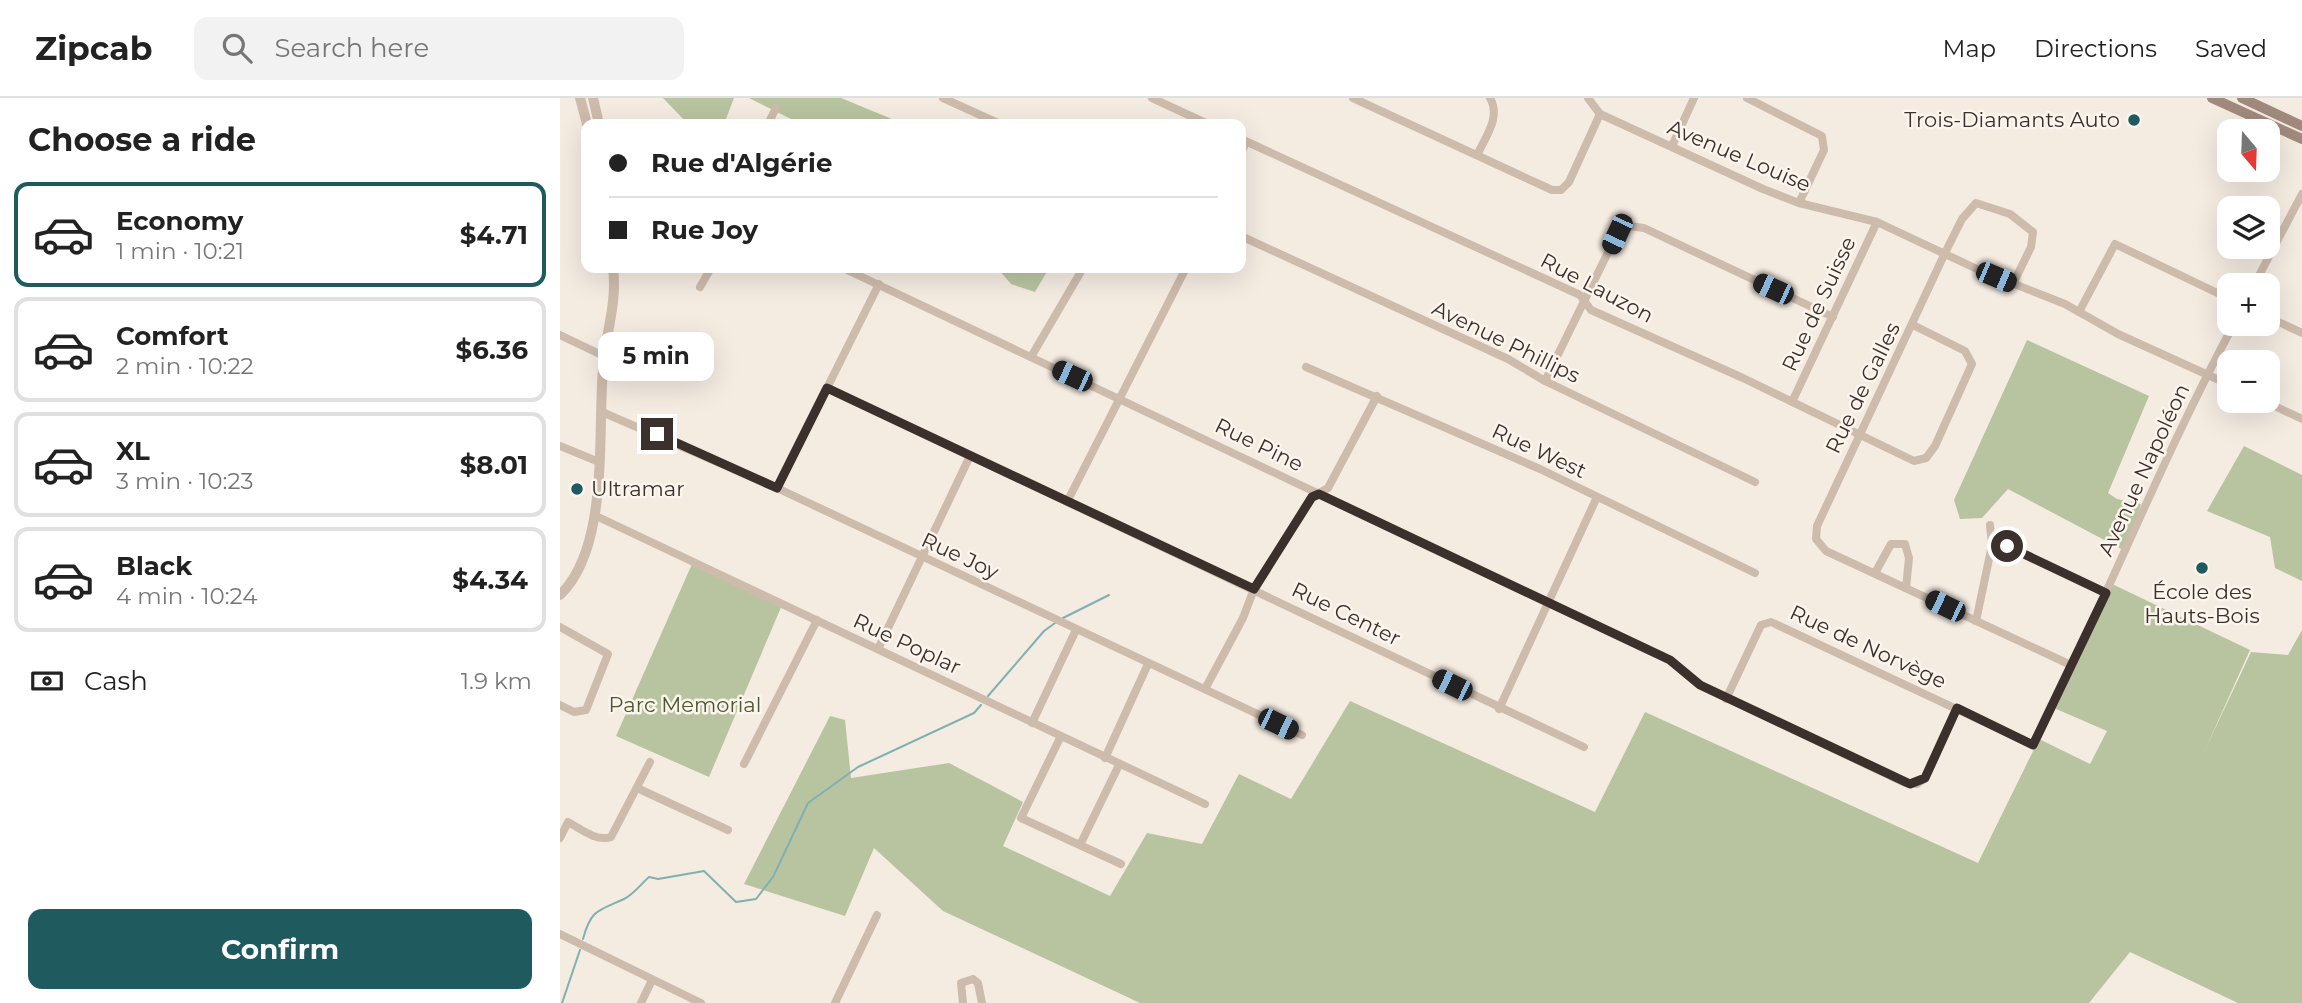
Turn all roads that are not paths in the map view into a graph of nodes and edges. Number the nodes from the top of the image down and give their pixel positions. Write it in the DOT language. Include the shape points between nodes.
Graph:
graph roads {
  1 [pos="580,98"];
  2 [pos="593,98"];
  3 [pos="943,98"];
  4 [pos="1152,98"];
  5 [pos="1353,98"];
  6 [pos="1490,98"];
  7 [pos="1588,98"];
  8 [pos="1695,98"];
  9 [pos="1747,98"];
  10 [pos="2212,98"];
  11 [pos="2242,98"];
  12 [pos="776,108"];
  13 [pos="1600,114"];
  14 [pos="586,119"];
  15 [pos="598,119"];
  16 [pos="770,119"];
  17 [pos="989,119"];
  18 [pos="1197,119"];
  19 [pos="2302,126"];
  20 [pos="2302,139"];
  21 [pos="1246,142"];
  22 [pos="1672,146"];
  23 [pos="1477,155"];
  24 [pos="2302,194"];
  25 [pos="1799,203"];
  26 [pos="1877,222"];
  27 [pos="1246,238"];
  28 [pos="1945,253"];
  29 [pos="613,273"];
  30 [pos="708,273"];
  31 [pos="854,273"];
  32 [pos="1080,273"];
  33 [pos="1184,273"];
  34 [pos="2260,273"];
  35 [pos="879,284"];
  36 [pos="2013,284"];
  37 [pos="700,288"];
  38 [pos="2217,293"];
  39 [pos="1584,302"];
  40 [pos="2078,312"];
  41 [pos="1833,317"];
  42 [pos="2280,323"];
  43 [pos="1913,325"];
  44 [pos="2302,333"];
  45 [pos="560,335"];
  46 [pos="2228,336"];
  47 [pos="604,356"];
  48 [pos="1031,357"];
  49 [pos="1306,367"];
  50 [pos="2207,374"];
  51 [pos="2217,379"];
  52 [pos="1545,381"];
  53 [pos="827,388"];
  54 [pos="1377,396"];
  55 [pos="1121,399"];
  56 [pos="1792,402"];
  57 [pos="2280,409"];
  58 [pos="602,412"];
  59 [pos="2302,419"];
  60 [pos="1859,435"];
  61 [pos="560,446"];
  62 [pos="970,456"];
  63 [pos="599,462"];
  64 [pos="1755,482"];
  65 [pos="777,488"];
  66 [pos="1319,494"];
  67 [pos="1597,497"];
  68 [pos="1067,502"];
  69 [pos="594,516"];
  70 [pos="1990,525"];
  71 [pos="1992,545"];
  72 [pos="922,557"];
  73 [pos="1755,573"];
  74 [pos="1875,573"];
  75 [pos="1906,588"];
  76 [pos="1254,589"];
  77 [pos="2106,593"];
  78 [pos="560,595"];
  79 [pos="1548,602"];
  80 [pos="817,620"];
  81 [pos="1976,621"];
  82 [pos="560,627"];
  83 [pos="1076,630"];
  84 [pos="878,649"];
  85 [pos="1148,664"];
  86 [pos="2073,666"];
  87 [pos="1205,689"];
  88 [pos="1726,699"];
  89 [pos="560,705"];
  90 [pos="1957,708"];
  91 [pos="1499,709"];
  92 [pos="1032,723"];
  93 [pos="1302,735"];
  94 [pos="1060,738"];
  95 [pos="2033,745"];
  96 [pos="1584,747"];
  97 [pos="1105,758"];
  98 [pos="650,762"];
  99 [pos="744,764"];
  100 [pos="1119,765"];
  101 [pos="637,788"];
  102 [pos="1205,804"];
  103 [pos="728,830"];
  104 [pos="560,838"];
  105 [pos="1080,845"];
  106 [pos="1121,864"];
  107 [pos="877,915"];
  108 [pos="560,934"];
  109 [pos="652,980"];
  110 [pos="641,1003"];
  111 [pos="701,1003"];
  112 [pos="835,1003"];
  113 [pos="963,1003"];
  114 [pos="982,1003"];
  1 -- 14 [label="street"];
  2 -- 15 [label="street"];
  3 -- 17 [label="street"];
  4 -- 18 [label="street"];
  5 -- 23 [label="street"];
  6 -- 23 [label="street" via="1495,117"];
  7 -- 13 [label="street, Avenue Louise"];
  8 -- 22 [label="street"];
  9 -- 25 [label="street" via="1822,136 1824,150"];
  10 -- 20 [label="main road"];
  11 -- 19 [label="main road"];
  12 -- 16 [label="street"];
  13 -- 22 [label="street, Avenue Louise"];
  13 -- 23 [label="street" via="1561,190"];
  21 -- 39 [label="street, Rue Lauzon" via="1580,295"];
  22 -- 25 [label="street, Avenue Louise"];
  24 -- 34 [label="street"];
  25 -- 26 [label="street, Avenue Louise"];
  26 -- 28 [label="street, Avenue Louise"];
  26 -- 41 [label="street, Rue de Suisse"];
  27 -- 52 [label="street, Avenue Phillips" via="1508,359"];
  28 -- 36 [label="street, Avenue Louise"];
  28 -- 36 [label="street, Rue de Galles" via="1976,203 2001,210 2033,232 2031,247"];
  28 -- 43 [label="street, Rue de Galles"];
  29 -- 47 [label="street" via="615,298"];
  30 -- 37 [label="street"];
  31 -- 35 [label="street, Rue Pine"];
  32 -- 48 [label="street"];
  33 -- 55 [label="street"];
  35 -- 48 [label="street, Rue Pine"];
  35 -- 53 [label="street"];
  36 -- 40 [label="street, Avenue Louise"];
  38 -- 40 [label="street" via="2115,244"];
  39 -- 41 [label="street" via="1617,234 1629,226 1644,228"];
  39 -- 52 [label="street"];
  39 -- 56 [label="street, Rue Lauzon" via="1591,310"];
  40 -- 50 [label="street, Avenue Louise"];
  41 -- 56 [label="street, Rue de Suisse"];
  42 -- 44 [label="street"];
  43 -- 60 [label="street, Rue de Galles"];
  43 -- 60 [label="street, Rue Lauzon" via="1965,351 1972,364 1935,446 1926,458 1914,461"];
  45 -- 47 [label="street"];
  46 -- 50 [label="street, Avenue Napoléon"];
  47 -- 58 [label="street"];
  48 -- 55 [label="street, Rue Pine"];
  49 -- 54 [label="street, Rue West"];
  50 -- 51 [label="street, Avenue Louise"];
  50 -- 77 [label="street, Avenue Napoléon"];
  52 -- 64 [label="street, Avenue Phillips"];
  53 -- 62 [label="street, Rue Center"];
  53 -- 65 [label="street"];
  54 -- 66 [label="street" via="1328,488"];
  54 -- 67 [label="street, Rue West"];
  55 -- 66 [label="street, Rue Pine"];
  55 -- 68 [label="street"];
  56 -- 60 [label="street, Rue Lauzon"];
  57 -- 59 [label="street"];
  58 -- 63 [label="street"];
  58 -- 65 [label="street, Rue Joy"];
  60 -- 74 [label="street, Rue de Galles" via="1817,526 1816,539 1826,551"];
  61 -- 63 [label="street"];
  62 -- 68 [label="street, Rue Center"];
  62 -- 72 [label="street"];
  63 -- 69 [label="street"];
  65 -- 72 [label="street, Rue Joy"];
  66 -- 76 [label="street" via="1312,497"];
  66 -- 79 [label="street, Rue Pine"];
  67 -- 73 [label="street, Rue West"];
  67 -- 79 [label="street"];
  68 -- 76 [label="street, Rue Center"];
  69 -- 78 [label="street" via="574,577"];
  69 -- 80 [label="street, Rue Poplar"];
  70 -- 71 [label="street"];
  71 -- 77 [label="street" via="2007,546"];
  71 -- 81 [label="street"];
  72 -- 83 [label="street, Rue Joy"];
  72 -- 84 [label="street"];
  74 -- 75 [label="street"];
  74 -- 75 [label="street" via="1891,544 1905,544 1909,558"];
  75 -- 81 [label="street"];
  76 -- 87 [label="street"];
  76 -- 91 [label="street, Rue Center"];
  77 -- 86 [label="street, Avenue Napoléon"];
  79 -- 88 [label="street, Rue Pine" via="1678,665 1700,685"];
  79 -- 91 [label="street"];
  80 -- 84 [label="street, Rue Poplar"];
  80 -- 99 [label="street"];
  81 -- 86 [label="street"];
  82 -- 89 [label="street" via="608,654 586,710 575,712"];
  83 -- 85 [label="street, Rue Joy"];
  83 -- 92 [label="street"];
  84 -- 92 [label="street, Rue Poplar"];
  85 -- 87 [label="street, Rue Joy"];
  85 -- 97 [label="street"];
  86 -- 95 [label="street, Avenue Napoléon"];
  87 -- 93 [label="street, Rue Joy"];
  88 -- 90 [label="street, Rue Pine" via="1910,784 1925,778"];
  88 -- 90 [label="street, Rue de Norvège" via="1761,625 1771,622"];
  90 -- 95 [label="street, Rue de Norvège"];
  91 -- 96 [label="street, Rue Center"];
  92 -- 94 [label="street, Rue Poplar"];
  94 -- 97 [label="street, Rue Poplar"];
  94 -- 105 [label="street" via="1021,818"];
  97 -- 100 [label="street, Rue Poplar"];
  98 -- 101 [label="street"];
  100 -- 102 [label="street, Rue Poplar"];
  100 -- 105 [label="street"];
  101 -- 103 [label="street"];
  101 -- 104 [label="street" via="611,837 603,840 568,822"];
  105 -- 106 [label="street"];
  107 -- 112 [label="street"];
  108 -- 109 [label="street"];
  109 -- 110 [label="street"];
  109 -- 111 [label="street"];
  113 -- 114 [label="street" via="961,983 973,979"];
}
